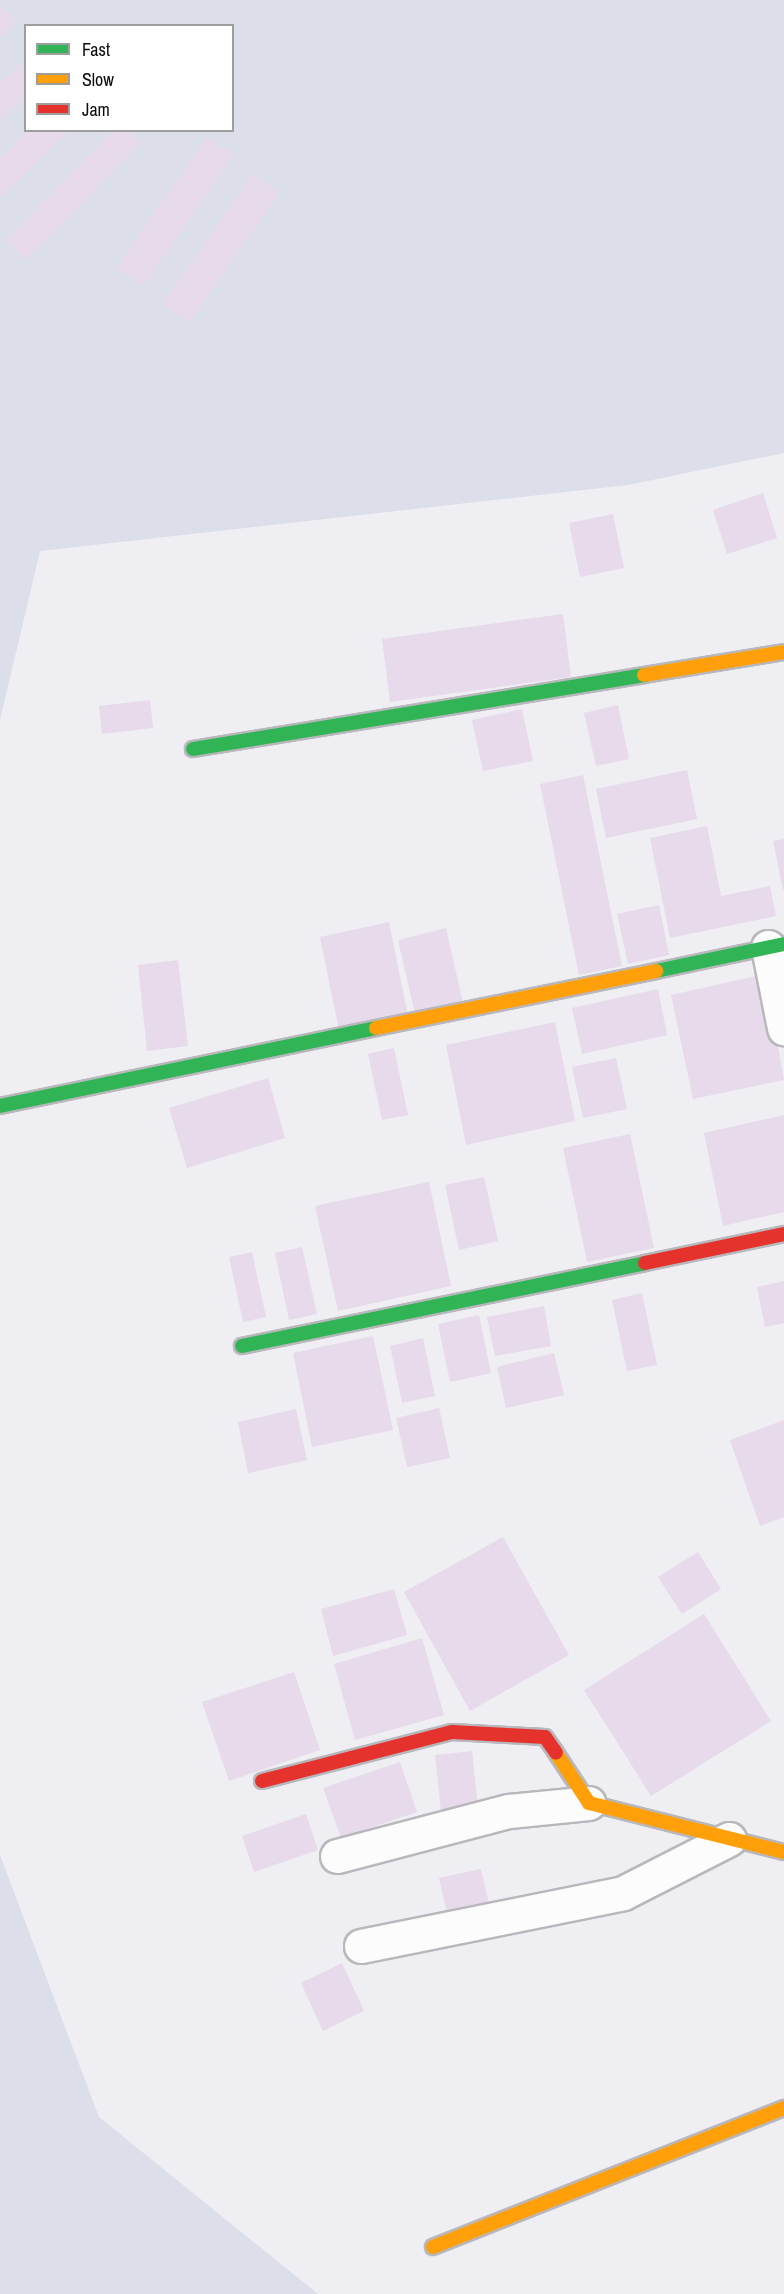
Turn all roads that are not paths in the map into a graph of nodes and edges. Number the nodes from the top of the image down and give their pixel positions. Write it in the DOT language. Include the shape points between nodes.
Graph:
graph roads {
  1 [pos="784,652"];
  2 [pos="193,749"];
  3 [pos="776,946"];
  4 [pos="784,1028"];
  5 [pos="0,1106"];
  6 [pos="784,1234"];
  7 [pos="243,1346"];
  8 [pos="262,1781"];
  9 [pos="589,1803"];
  10 [pos="729,1839"];
  11 [pos="784,1852"];
  12 [pos="337,1857"];
  13 [pos="361,1946"];
  14 [pos="784,2108"];
  15 [pos="433,2247"];
  1 -- 2 [label="street"];
  3 -- 4 [label="street"];
  3 -- 5 [label="street"];
  6 -- 7 [label="street"];
  8 -- 9 [label="street" via="452,1732 545,1737"];
  9 -- 10 [label="street"];
  9 -- 12 [label="street" via="509,1811"];
  10 -- 11 [label="street"];
  10 -- 13 [label="street" via="623,1893"];
  14 -- 15 [label="street"];
}
